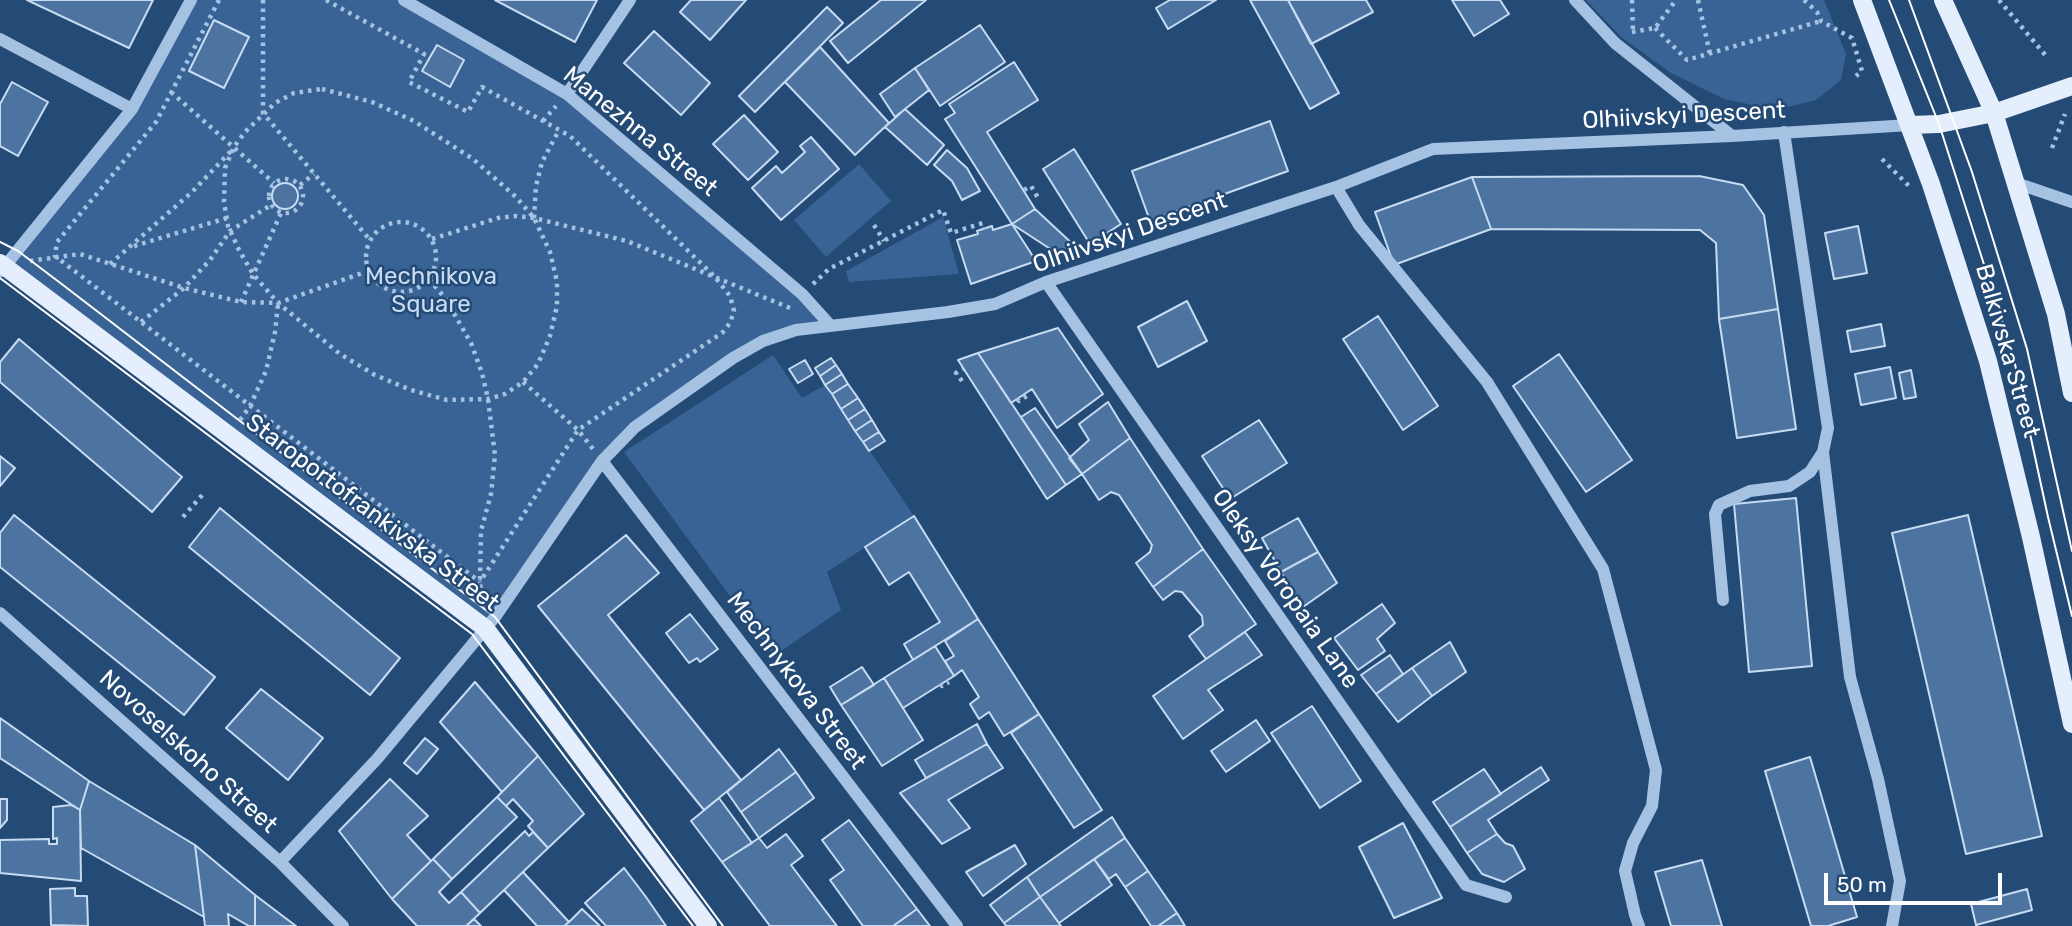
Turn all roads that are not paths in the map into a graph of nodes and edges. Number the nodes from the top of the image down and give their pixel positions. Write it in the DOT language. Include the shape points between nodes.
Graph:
graph roads {
  1 [pos="191,0"];
  2 [pos="404,0"];
  3 [pos="630,0"];
  4 [pos="1575,0"];
  5 [pos="1862,0"];
  6 [pos="1943,0"];
  7 [pos="0,39"];
  8 [pos="2072,86"];
  9 [pos="567,94"];
  10 [pos="132,109"];
  11 [pos="1994,113"];
  12 [pos="1910,125"];
  13 [pos="1784,132"];
  14 [pos="1732,135"];
  15 [pos="2016,183"];
  16 [pos="1336,187"];
  17 [pos="2072,202"];
  18 [pos="2,267"];
  19 [pos="1046,282"];
  20 [pos="830,325"];
  21 [pos="2072,393"];
  22 [pos="1823,452"];
  23 [pos="602,461"];
  24 [pos="1723,600"];
  25 [pos="0,613"];
  26 [pos="485,628"];
  27 [pos="2072,724"];
  28 [pos="280,862"];
  29 [pos="1506,897"];
  30 [pos="343,926"];
  31 [pos="708,926"];
  32 [pos="957,926"];
  33 [pos="1639,926"];
  34 [pos="1892,926"];
  1 -- 10 [label="street"];
  2 -- 9 [label="street, Manezhna Street"];
  3 -- 9 [label="street"];
  4 -- 14 [label="street" via="1615,43"];
  5 -- 12 [label="main road, Balkivska Street"];
  6 -- 11 [label="main road, Balkivska Street"];
  7 -- 10 [label="street"];
  8 -- 11 [label="main road"];
  9 -- 20 [label="street, Manezhna Street" via="802,294"];
  10 -- 18 [label="street"];
  11 -- 12 [label="main road"];
  11 -- 15 [label="main road, Balkivska Street"];
  12 -- 13 [label="street, Olhiivskyi Descent"];
  12 -- 27 [label="main road, Balkivska Street" via="1988,361"];
  13 -- 14 [label="street, Olhiivskyi Descent"];
  13 -- 22 [label="street" via="1828,428"];
  14 -- 16 [label="street, Olhiivskyi Descent" via="1433,149"];
  15 -- 17 [label="street"];
  15 -- 21 [label="main road, Balkivska Street" via="2056,314"];
  16 -- 19 [label="street, Olhiivskyi Descent"];
  16 -- 33 [label="street" via="1359,225 1487,382 1603,569 1656,770 1651,806 1625,871"];
  18 -- 26 [label="main road, Staroportofrankivska Street"];
  19 -- 20 [label="street, Olhiivskyi Descent" via="995,304"];
  19 -- 29 [label="street, Oleksy Voropaia Lane" via="1466,885"];
  20 -- 23 [label="street, Olhiivskyi Descent" via="779,334 733,358 635,427"];
  22 -- 24 [label="street" via="1810,472 1789,485 1750,491 1719,505 1714,514"];
  22 -- 34 [label="street" via="1850,677 1900,881"];
  23 -- 26 [label="street, Olhiivskyi Descent"];
  23 -- 32 [label="street, Mechnykova Street"];
  25 -- 28 [label="street, Novoselskoho Street"];
  26 -- 28 [label="street, Olhiivskyi Descent" via="381,754"];
  26 -- 31 [label="main road, Staroportofrankivska Street"];
  28 -- 30 [label="street, Novoselskoho Street"];
}
